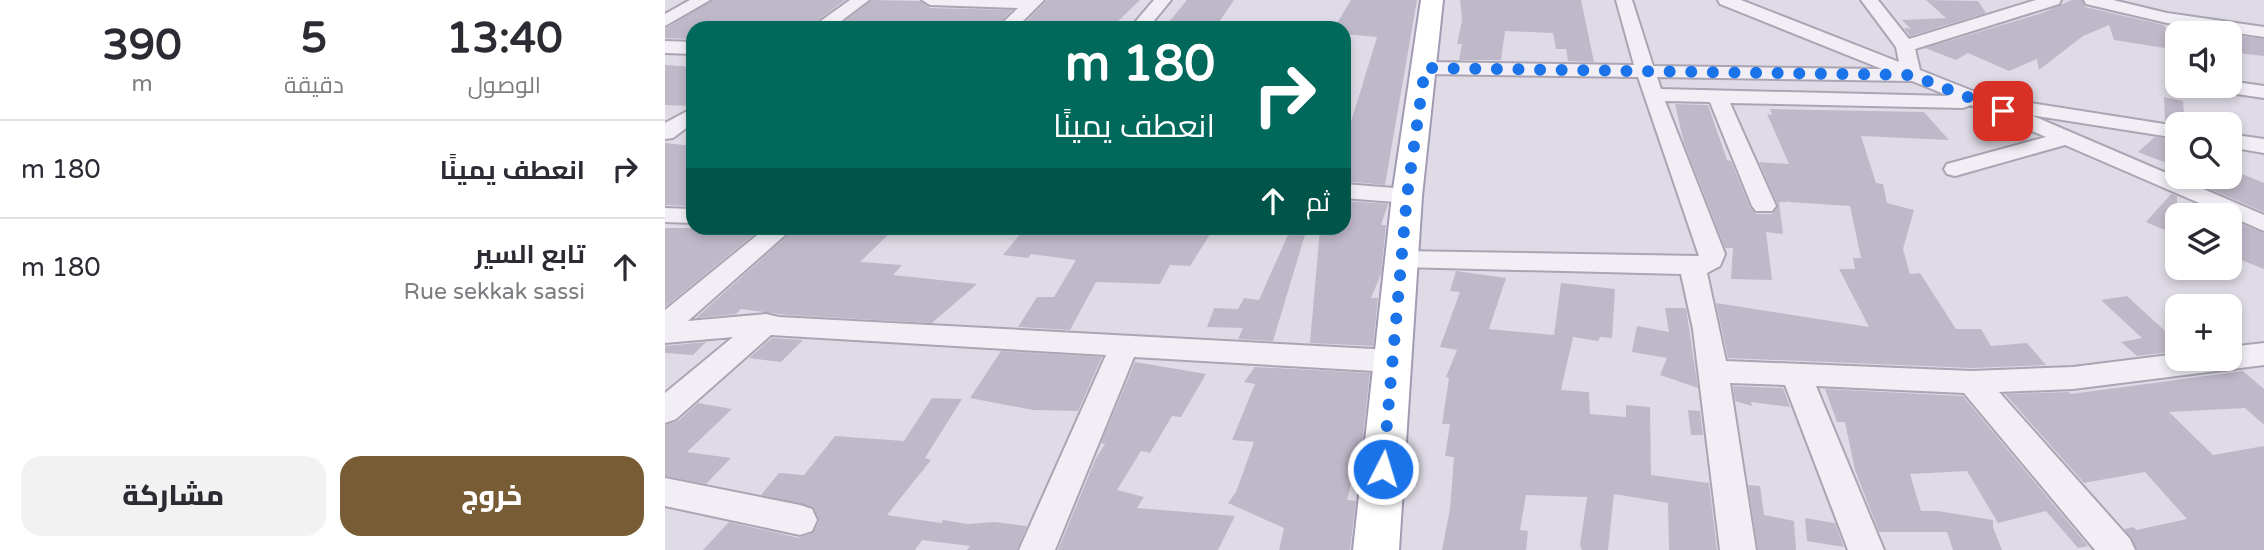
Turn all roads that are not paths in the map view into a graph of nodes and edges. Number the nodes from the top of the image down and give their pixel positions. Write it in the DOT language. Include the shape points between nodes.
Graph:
graph roads {
  1 [pos="702,0"];
  2 [pos="861,0"];
  3 [pos="931,0"];
  4 [pos="1163,0"];
  5 [pos="1432,0"];
  6 [pos="1624,0"];
  7 [pos="1726,0"];
  8 [pos="1869,0"];
  9 [pos="2053,0"];
  10 [pos="2092,0"];
  11 [pos="993,1"];
  12 [pos="1034,2"];
  13 [pos="665,21"];
  14 [pos="830,21"];
  15 [pos="1014,21"];
  16 [pos="1145,21"];
  17 [pos="2264,32"];
  18 [pos="1905,46"];
  19 [pos="665,47"];
  20 [pos="686,48"];
  21 [pos="1425,68"];
  22 [pos="1645,71"];
  23 [pos="1912,75"];
  24 [pos="2242,89"];
  25 [pos="2264,92"];
  26 [pos="1653,95"];
  27 [pos="1717,96"];
  28 [pos="1983,102"];
  29 [pos="684,119"];
  30 [pos="2165,130"];
  31 [pos="665,133"];
  32 [pos="2064,139"];
  33 [pos="2242,143"];
  34 [pos="2264,146"];
  35 [pos="1955,169"];
  36 [pos="1351,192"];
  37 [pos="1407,196"];
  38 [pos="1764,206"];
  39 [pos="665,215"];
  40 [pos="686,216"];
  41 [pos="2264,224"];
  42 [pos="773,235"];
  43 [pos="1401,259"];
  44 [pos="1692,266"];
  45 [pos="766,324"];
  46 [pos="665,325"];
  47 [pos="665,333"];
  48 [pos="1124,347"];
  49 [pos="2264,354"];
  50 [pos="2242,357"];
  51 [pos="1392,361"];
  52 [pos="2165,366"];
  53 [pos="1713,371"];
  54 [pos="1796,375"];
  55 [pos="1972,382"];
  56 [pos="665,411"];
  57 [pos="665,492"];
  58 [pos="800,520"];
  59 [pos="1037,550"];
  60 [pos="1376,550"];
  61 [pos="1738,550"];
  62 [pos="1865,550"];
  63 [pos="2117,550"];
  1 -- 13 [label="street"];
  2 -- 14 [label="street"];
  3 -- 11 [label="street"];
  4 -- 16 [label="street"];
  5 -- 21 [label="main road"];
  6 -- 22 [label="street"];
  7 -- 23 [label="street"];
  8 -- 18 [label="street"];
  9 -- 18 [label="street"];
  10 -- 17 [label="street" via="2167,18"];
  11 -- 12 [label="street"];
  12 -- 15 [label="street"];
  18 -- 23 [label="street"];
  19 -- 20 [label="street"];
  21 -- 22 [label="street"];
  21 -- 37 [label="main road"];
  22 -- 23 [label="street"];
  22 -- 26 [label="street"];
  23 -- 28 [label="street"];
  24 -- 25 [label="street"];
  26 -- 27 [label="street"];
  26 -- 44 [label="street" via="1712,254 1704,265"];
  27 -- 28 [label="street"];
  27 -- 38 [label="street"];
  28 -- 30 [label="street"];
  28 -- 32 [label="street"];
  29 -- 31 [label="street"];
  32 -- 35 [label="street"];
  32 -- 41 [label="street"];
  33 -- 34 [label="street"];
  36 -- 37 [label="street"];
  37 -- 43 [label="main road"];
  39 -- 40 [label="street"];
  42 -- 46 [label="street"];
  43 -- 44 [label="street"];
  43 -- 51 [label="main road"];
  44 -- 53 [label="street"];
  45 -- 47 [label="street"];
  45 -- 48 [label="street"];
  45 -- 56 [label="street"];
  48 -- 51 [label="street"];
  48 -- 59 [label="street"];
  49 -- 50 [label="street"];
  51 -- 60 [label="main road"];
  52 -- 55 [label="street"];
  53 -- 54 [label="street"];
  53 -- 61 [label="street"];
  54 -- 55 [label="street"];
  54 -- 62 [label="street"];
  55 -- 63 [label="street"];
  57 -- 58 [label="street"];
}
